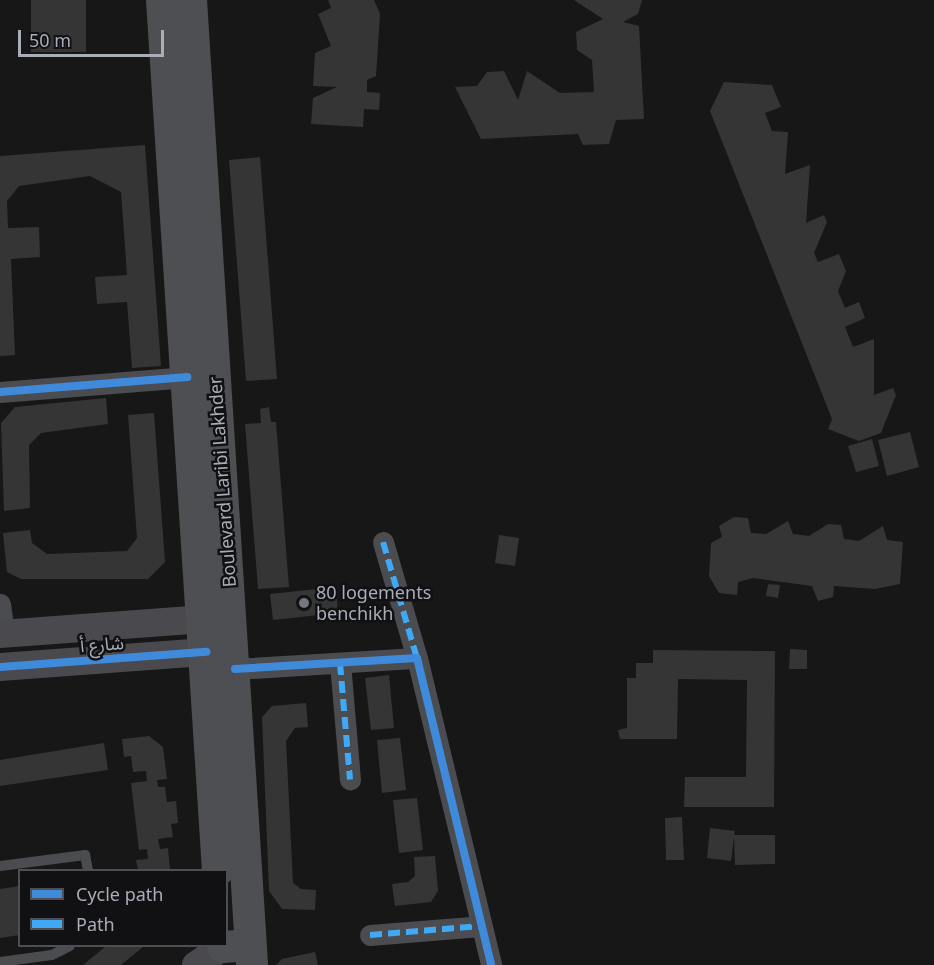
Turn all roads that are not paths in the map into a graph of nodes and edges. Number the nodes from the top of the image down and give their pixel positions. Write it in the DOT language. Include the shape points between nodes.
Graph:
graph roads {
  1 [pos="162,0"];
  2 [pos="191,0"];
  3 [pos="188,377"];
  4 [pos="0,392"];
  5 [pos="382,542"];
  6 [pos="0,604"];
  7 [pos="204,619"];
  8 [pos="2,634"];
  9 [pos="232,634"];
  10 [pos="206,652"];
  11 [pos="417,658"];
  12 [pos="340,663"];
  13 [pos="0,667"];
  14 [pos="235,669"];
  15 [pos="350,780"];
  16 [pos="0,866"];
  17 [pos="88,869"];
  18 [pos="218,869"];
  19 [pos="482,926"];
  20 [pos="369,935"];
  21 [pos="66,947"];
  22 [pos="233,955"];
  23 [pos="0,962"];
  24 [pos="196,965"];
  25 [pos="491,965"];
  1 -- 3 [label="main road, Boulevard Laribi Lakhder"];
  2 -- 9 [label="main road, Boulevard Laribi Lakhder"];
  3 -- 4 [label="street"];
  3 -- 7 [label="main road, Boulevard Laribi Lakhder"];
  5 -- 11 [label="street"];
  6 -- 8 [label="street"];
  7 -- 8 [label="street, شارع أ"];
  7 -- 9 [label="main road"];
  7 -- 10 [label="main road, Boulevard Laribi Lakhder"];
  9 -- 10 [label="main road"];
  9 -- 14 [label="main road, Boulevard Laribi Lakhder"];
  10 -- 13 [label="street, شارع أ"];
  10 -- 18 [label="main road, Boulevard Laribi Lakhder"];
  11 -- 12 [label="street"];
  11 -- 19 [label="street"];
  12 -- 14 [label="street"];
  12 -- 15 [label="street"];
  14 -- 22 [label="main road, Boulevard Laribi Lakhder"];
  16 -- 17 [label="lane" via="85,855"];
  19 -- 20 [label="street"];
  19 -- 25 [label="street"];
  21 -- 23 [label="lane" via="52,955"];
  22 -- 24 [label="street"];
}
